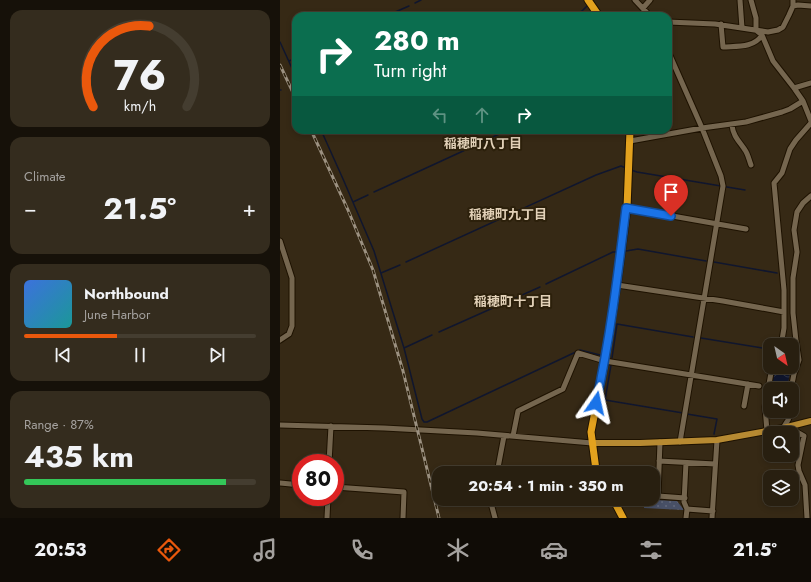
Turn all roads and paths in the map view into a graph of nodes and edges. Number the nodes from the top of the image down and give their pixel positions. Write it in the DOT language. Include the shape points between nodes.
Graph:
graph roads {
  1 [pos="635,0"];
  2 [pos="650,0"];
  3 [pos="740,0"];
  4 [pos="751,0"];
  5 [pos="793,0"];
  6 [pos="589,2"];
  7 [pos="794,6"];
  8 [pos="811,6"];
  9 [pos="643,8"];
  10 [pos="596,12"];
  11 [pos="646,12"];
  12 [pos="672,22"];
  13 [pos="721,24"];
  14 [pos="742,28"];
  15 [pos="756,30"];
  16 [pos="762,35"];
  17 [pos="672,60"];
  18 [pos="811,83"];
  19 [pos="794,88"];
  20 [pos="803,101"];
  21 [pos="811,122"];
  22 [pos="732,124"];
  23 [pos="702,128"];
  24 [pos="630,134"];
  25 [pos="671,134"];
  26 [pos="672,134"];
  27 [pos="630,142"];
  28 [pos="750,165"];
  29 [pos="811,196"];
  30 [pos="626,208"];
  31 [pos="716,224"];
  32 [pos="746,229"];
  33 [pos="280,241"];
  34 [pos="617,285"];
  35 [pos="704,298"];
  36 [pos="784,312"];
  37 [pos="782,338"];
  38 [pos="796,338"];
  39 [pos="280,340"];
  40 [pos="605,361"];
  41 [pos="691,374"];
  42 [pos="771,374"];
  43 [pos="748,384"];
  44 [pos="758,386"];
  45 [pos="744,406"];
  46 [pos="811,421"];
  47 [pos="280,425"];
  48 [pos="331,426"];
  49 [pos="766,426"];
  50 [pos="793,426"];
  51 [pos="763,432"];
  52 [pos="799,434"];
  53 [pos="504,436"];
  54 [pos="513,436"];
  55 [pos="717,440"];
  56 [pos="660,442"];
  57 [pos="680,442"];
  58 [pos="592,443"];
  59 [pos="329,454"];
  60 [pos="799,460"];
  61 [pos="659,461"];
  62 [pos="799,462"];
  63 [pos="686,463"];
  64 [pos="715,464"];
  65 [pos="498,466"];
  66 [pos="595,466"];
  67 [pos="280,483"];
  68 [pos="292,484"];
  69 [pos="344,488"];
  70 [pos="685,498"];
  71 [pos="328,506"];
  72 [pos="492,506"];
  73 [pos="617,506"];
  74 [pos="687,509"];
  75 [pos="713,511"];
  76 [pos="327,518"];
  77 [pos="403,518"];
  78 [pos="495,518"];
  79 [pos="623,518"];
  80 [pos="686,518"];
  81 [pos="712,518"];
  82 [pos="807,518"];
  1 -- 9 [label="street"];
  2 -- 9 [label="street"];
  3 -- 14 [label="street"];
  4 -- 15 [label="street"];
  5 -- 7 [label="street"];
  6 -- 10 [label="highway"];
  7 -- 8 [label="street"];
  7 -- 15 [label="street" via="780,29 768,32"];
  9 -- 11 [label="street"];
  12 -- 13 [label="street"];
  13 -- 14 [label="street"];
  13 -- 16 [label="street" via="723,47 748,46"];
  14 -- 15 [label="street"];
  15 -- 16 [label="street"];
  16 -- 19 [label="street" via="773,61"];
  17 -- 23 [label="street"];
  18 -- 19 [label="street"];
  19 -- 20 [label="street"];
  20 -- 21 [label="street"];
  20 -- 22 [label="street" via="782,112"];
  21 -- 36 [label="street" via="790,149 782,173 774,183"];
  22 -- 23 [label="street"];
  22 -- 28 [label="street"];
  23 -- 26 [label="street"];
  23 -- 31 [label="street" via="723,186"];
  24 -- 27 [label="highway"];
  25 -- 27 [label="street"];
  27 -- 30 [label="highway"];
  29 -- 38 [label="street" via="797,212 794,230 797,252 793,278"];
  30 -- 31 [label="street"];
  30 -- 34 [label="highway"];
  31 -- 32 [label="street"];
  31 -- 35 [label="street"];
  33 -- 39 [label="street" via="292,278 292,326 289,334"];
  34 -- 35 [label="street"];
  34 -- 40 [label="highway"];
  35 -- 36 [label="street"];
  35 -- 41 [label="street"];
  36 -- 37 [label="street"];
  40 -- 41 [label="street"];
  40 -- 54 [label="street" via="578,353 563,389 518,411"];
  40 -- 58 [label="highway" via="591,432"];
  41 -- 43 [label="street"];
  41 -- 57 [label="street"];
  42 -- 49 [label="street" via="764,407"];
  43 -- 44 [label="street"];
  43 -- 45 [label="street"];
  46 -- 50 [label="main road"];
  47 -- 48 [label="street"];
  48 -- 53 [label="street"];
  48 -- 59 [label="street"];
  51 -- 55 [label="main road"];
  52 -- 60 [label="street" via="804,436"];
  53 -- 54 [label="street"];
  53 -- 65 [label="street"];
  54 -- 58 [label="street"];
  55 -- 57 [label="main road"];
  55 -- 64 [label="street"];
  56 -- 57 [label="main road"];
  56 -- 58 [label="main road"];
  56 -- 61 [label="street"];
  58 -- 66 [label="highway"];
  61 -- 63 [label="street"];
  61 -- 70 [label="street" via="658,496"];
  62 -- 82 [label="street" via="799,471 805,485"];
  63 -- 64 [label="street"];
  63 -- 70 [label="street"];
  64 -- 75 [label="street"];
  67 -- 68 [label="street"];
  69 -- 77 [label="street" via="404,492"];
  70 -- 74 [label="street"];
  71 -- 76 [label="street"];
  72 -- 78 [label="street"];
  73 -- 79 [label="highway"];
  74 -- 75 [label="street"];
  74 -- 80 [label="street"];
  75 -- 81 [label="street"];
}
